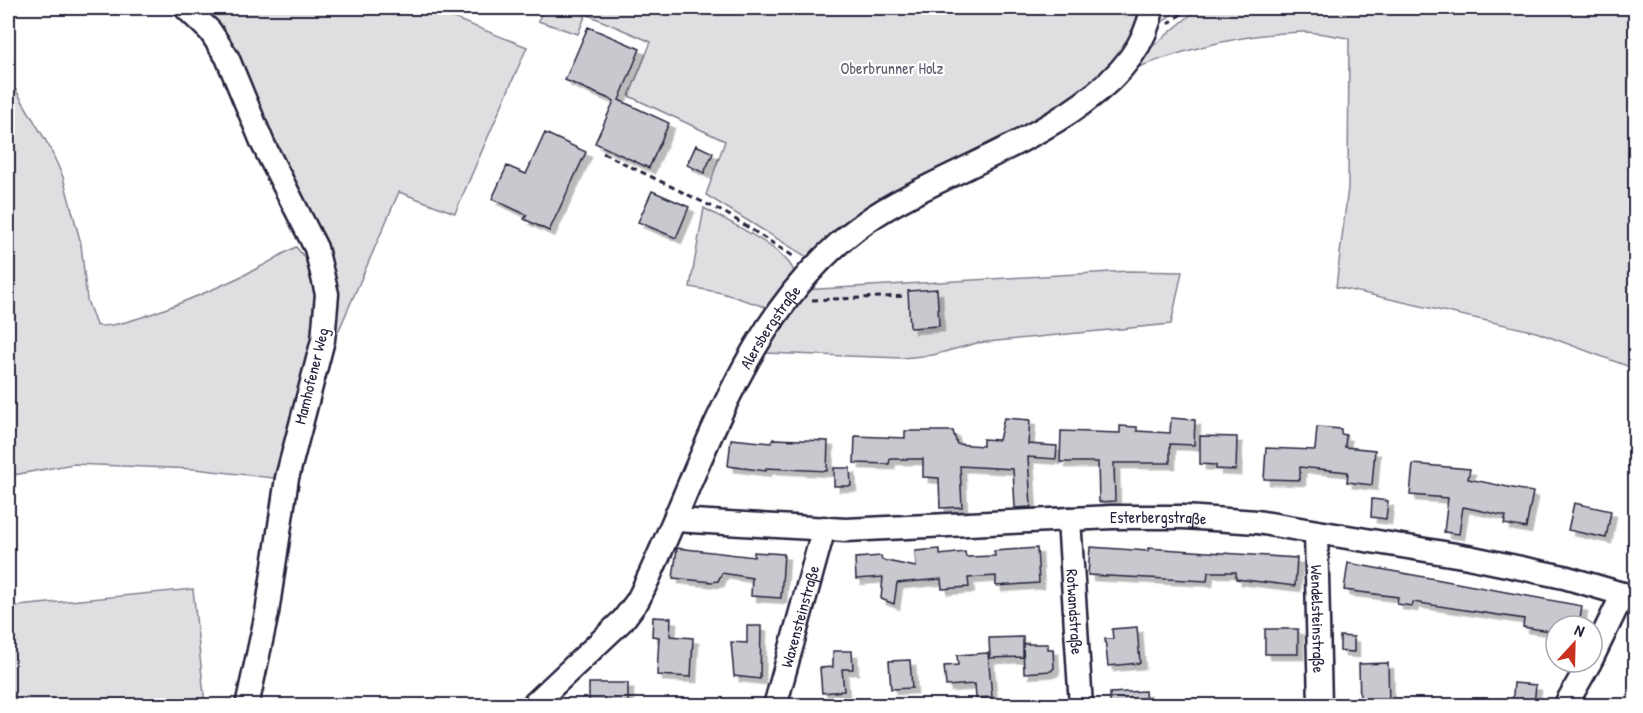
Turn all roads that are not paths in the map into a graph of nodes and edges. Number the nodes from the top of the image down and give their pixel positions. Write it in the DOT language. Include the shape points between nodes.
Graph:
graph roads {
  1 [pos="186,8"];
  2 [pos="1152,8"];
  3 [pos="1069,519"];
  4 [pos="675,520"];
  5 [pos="824,528"];
  6 [pos="1316,532"];
  7 [pos="1629,596"];
  8 [pos="1604,638"];
  9 [pos="1583,674"];
  10 [pos="247,705"];
  11 [pos="532,705"];
  12 [pos="775,705"];
  13 [pos="1081,705"];
  14 [pos="1320,705"];
  15 [pos="1565,705"];
  1 -- 10 [label="street, Mamhofener Weg" via="210,31 227,57 263,144 316,248 327,294 323,340 287,478 267,613"];
  2 -- 4 [label="street, Alersbergstraße" via="1129,60 1095,92 1024,140 889,205 846,236 813,268 754,350 722,407"];
  3 -- 5 [label="street, Esterbergstraße"];
  3 -- 6 [label="street, Esterbergstraße" via="1195,518 1257,522"];
  3 -- 13 [label="street, Rotwandstraße"];
  4 -- 5 [label="street, Esterbergstraße"];
  4 -- 11 [label="street, Alersbergstraße" via="638,600 623,620"];
  5 -- 12 [label="street, Waxensteinstraße"];
  6 -- 7 [label="street, Esterbergstraße" via="1468,557 1564,577"];
  6 -- 14 [label="street, Wendelsteinstraße"];
  7 -- 8 [label="street"];
  9 -- 15 [label="street"];
}
